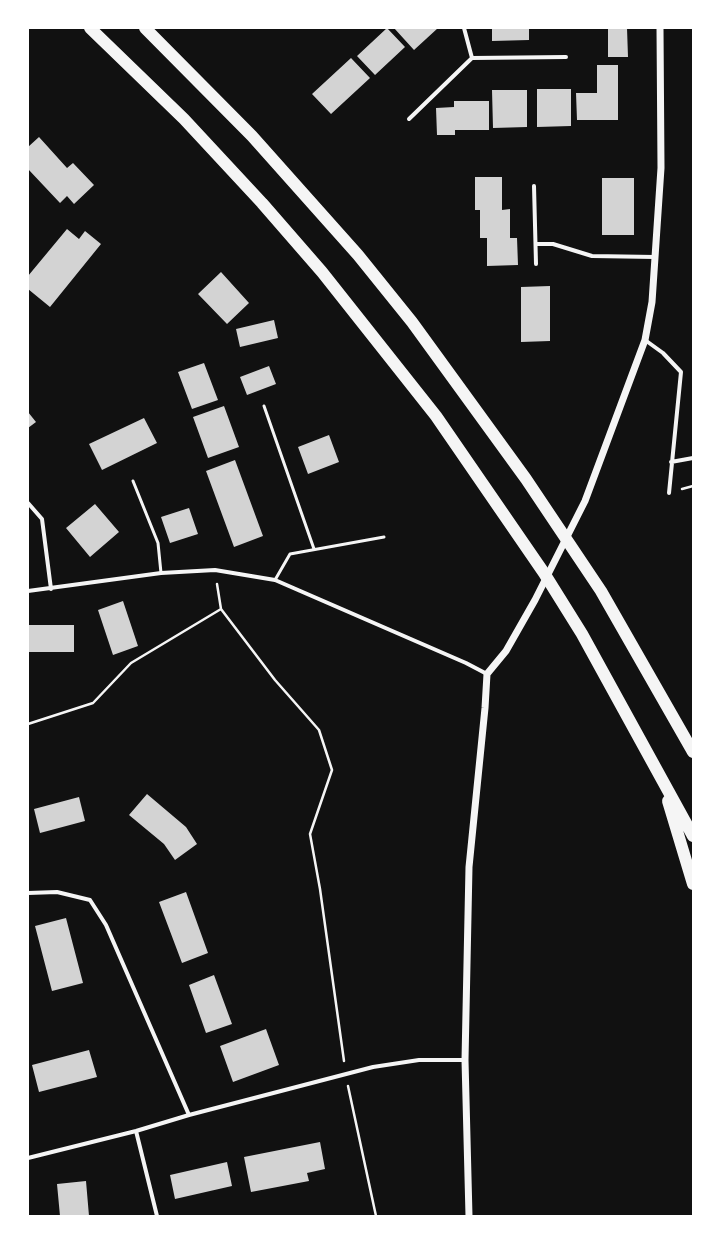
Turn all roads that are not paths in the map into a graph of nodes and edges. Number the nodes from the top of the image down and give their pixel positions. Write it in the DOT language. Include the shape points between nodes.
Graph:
graph roads {
  1 [pos="90,28"];
  2 [pos="145,28"];
  3 [pos="464,28"];
  4 [pos="660,28"];
  5 [pos="566,57"];
  6 [pos="472,58"];
  7 [pos="409,119"];
  8 [pos="534,186"];
  9 [pos="536,244"];
  10 [pos="655,257"];
  11 [pos="536,264"];
  12 [pos="645,340"];
  13 [pos="264,406"];
  14 [pos="693,458"];
  15 [pos="671,462"];
  16 [pos="133,481"];
  17 [pos="669,493"];
  18 [pos="28,502"];
  19 [pos="384,537"];
  20 [pos="314,549"];
  21 [pos="161,573"];
  22 [pos="275,580"];
  23 [pos="51,589"];
  24 [pos="28,591"];
  25 [pos="487,674"];
  26 [pos="693,752"];
  27 [pos="661,775"];
  28 [pos="693,836"];
  29 [pos="693,884"];
  30 [pos="28,893"];
  31 [pos="465,1060"];
  32 [pos="189,1115"];
  33 [pos="136,1131"];
  34 [pos="28,1158"];
  35 [pos="157,1216"];
  36 [pos="469,1216"];
  1 -- 27 [label="highway" via="184,119 262,203 317,266 436,416 544,573 582,634"];
  2 -- 26 [label="highway" via="252,136 358,255 412,322 526,479 601,591"];
  3 -- 6 [label="street"];
  4 -- 10 [label="street" via="661,168"];
  5 -- 6 [label="street"];
  6 -- 7 [label="street"];
  8 -- 9 [label="street"];
  9 -- 10 [label="street" via="554,244 592,256"];
  9 -- 11 [label="street"];
  10 -- 12 [label="street" via="652,302"];
  12 -- 15 [label="street" via="663,353 681,372"];
  12 -- 25 [label="street" via="585,501 532,606 506,650"];
  13 -- 20 [label="lane"];
  14 -- 15 [label="street"];
  15 -- 17 [label="street"];
  16 -- 21 [label="lane" via="158,543"];
  18 -- 23 [label="street" via="42,520"];
  19 -- 20 [label="lane"];
  20 -- 22 [label="lane" via="290,554"];
  21 -- 22 [label="street" via="215,570"];
  21 -- 23 [label="street"];
  22 -- 25 [label="street"];
  23 -- 24 [label="street"];
  25 -- 31 [label="street" via="469,867"];
  27 -- 28 [label="highway"];
  27 -- 29 [label="highway"];
  30 -- 32 [label="street" via="57,892 90,900 106,925"];
  31 -- 32 [label="street" via="419,1060 373,1067"];
  31 -- 36 [label="street"];
  32 -- 33 [label="street"];
  33 -- 34 [label="street"];
  33 -- 35 [label="street"];
}
